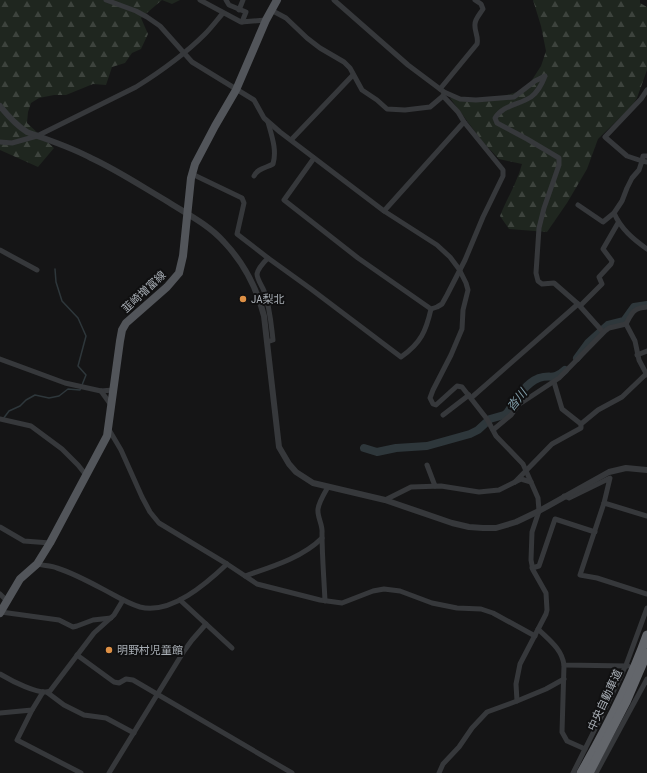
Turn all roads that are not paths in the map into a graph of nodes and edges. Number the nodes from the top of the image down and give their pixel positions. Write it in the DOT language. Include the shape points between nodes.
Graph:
graph roads {
  1 [pos="106,0"];
  2 [pos="200,0"];
  3 [pos="226,0"];
  4 [pos="243,0"];
  5 [pos="276,0"];
  6 [pos="334,0"];
  7 [pos="475,0"];
  8 [pos="240,10"];
  9 [pos="271,10"];
  10 [pos="222,13"];
  11 [pos="266,20"];
  12 [pos="242,22"];
  13 [pos="183,53"];
  14 [pos="353,75"];
  15 [pos="236,90"];
  16 [pos="647,90"];
  17 [pos="442,92"];
  18 [pos="0,106"];
  19 [pos="268,122"];
  20 [pos="464,122"];
  21 [pos="37,136"];
  22 [pos="291,140"];
  23 [pos="0,142"];
  24 [pos="647,156"];
  25 [pos="314,158"];
  26 [pos="644,162"];
  27 [pos="192,174"];
  28 [pos="254,176"];
  29 [pos="578,205"];
  30 [pos="384,211"];
  31 [pos="614,213"];
  32 [pos="188,214"];
  33 [pos="618,223"];
  34 [pos="647,249"];
  35 [pos="0,250"];
  36 [pos="268,258"];
  37 [pos="459,269"];
  38 [pos="37,270"];
  39 [pos="579,305"];
  40 [pos="647,307"];
  41 [pos="431,309"];
  42 [pos="626,324"];
  43 [pos="603,332"];
  44 [pos="267,342"];
  45 [pos="647,351"];
  46 [pos="637,355"];
  47 [pos="0,359"];
  48 [pos="646,374"];
  49 [pos="554,382"];
  50 [pos="113,390"];
  51 [pos="101,391"];
  52 [pos="470,396"];
  53 [pos="111,405"];
  54 [pos="443,415"];
  55 [pos="0,419"];
  56 [pos="581,424"];
  57 [pos="108,428"];
  58 [pos="492,430"];
  59 [pos="427,465"];
  60 [pos="647,470"];
  61 [pos="526,471"];
  62 [pos="86,475"];
  63 [pos="515,482"];
  64 [pos="531,482"];
  65 [pos="435,486"];
  66 [pos="328,487"];
  67 [pos="564,496"];
  68 [pos="385,500"];
  69 [pos="604,503"];
  70 [pos="539,511"];
  71 [pos="647,516"];
  72 [pos="0,527"];
  73 [pos="595,532"];
  74 [pos="322,538"];
  75 [pos="50,543"];
  76 [pos="37,564"];
  77 [pos="227,564"];
  78 [pos="532,568"];
  79 [pos="245,576"];
  80 [pos="0,594"];
  81 [pos="647,594"];
  82 [pos="7,600"];
  83 [pos="123,600"];
  84 [pos="180,600"];
  85 [pos="325,601"];
  86 [pos="647,608"];
  87 [pos="0,613"];
  88 [pos="111,618"];
  89 [pos="206,624"];
  90 [pos="538,629"];
  91 [pos="647,635"];
  92 [pos="535,636"];
  93 [pos="232,648"];
  94 [pos="647,653"];
  95 [pos="77,655"];
  96 [pos="564,665"];
  97 [pos="628,666"];
  98 [pos="0,674"];
  99 [pos="564,679"];
  100 [pos="647,679"];
  101 [pos="46,692"];
  102 [pos="158,695"];
  103 [pos="517,701"];
  104 [pos="32,710"];
  105 [pos="0,713"];
  106 [pos="134,733"];
  107 [pos="585,750"];
  108 [pos="81,773"];
  109 [pos="109,773"];
  110 [pos="292,773"];
  111 [pos="439,773"];
  112 [pos="573,773"];
  113 [pos="581,773"];
  114 [pos="589,773"];
  115 [pos="596,773"];
  1 -- 13 [label="street" via="147,17 166,32"];
  2 -- 10 [label="street"];
  3 -- 8 [label="street" via="229,5"];
  4 -- 8 [label="street"];
  5 -- 9 [label="main road, 韮崎増富線"];
  6 -- 17 [label="street"];
  7 -- 17 [label="street" via="481,4 482,9 475,22 477,44"];
  8 -- 12 [label="street" via="246,12"];
  9 -- 11 [label="main road, 韮崎増富線"];
  9 -- 14 [label="street" via="286,18 320,48 344,62"];
  10 -- 12 [label="street"];
  10 -- 13 [label="street" via="206,34"];
  11 -- 12 [label="street"];
  11 -- 15 [label="main road, 韮崎増富線"];
  13 -- 15 [label="street" via="199,67"];
  13 -- 21 [label="street" via="136,87"];
  14 -- 17 [label="street" via="362,90 392,110 430,107"];
  14 -- 22 [label="street"];
  15 -- 19 [label="street" via="254,100"];
  15 -- 27 [label="main road, 韮崎増富線" via="203,147"];
  16 -- 26 [label="street" via="605,137 627,156"];
  17 -- 20 [label="street"];
  17 -- 39 [label="street" via="460,99 514,97 545,76 531,98 502,110 495,118 497,122 559,158 559,165 541,217 536,273 540,283 554,283"];
  18 -- 21 [label="street" via="12,121"];
  19 -- 22 [label="street"];
  19 -- 28 [label="street" via="274,144 273,164 262,168"];
  20 -- 30 [label="street"];
  20 -- 37 [label="street" via="503,170 503,176"];
  21 -- 23 [label="street" via="12,143"];
  21 -- 32 [label="street" via="90,157"];
  22 -- 25 [label="street"];
  24 -- 26 [label="street" via="643,156"];
  25 -- 30 [label="street"];
  25 -- 41 [label="street" via="284,200 358,258"];
  26 -- 31 [label="street" via="626,188 622,201"];
  27 -- 32 [label="main road, 韮崎増富線"];
  27 -- 36 [label="street" via="242,198 244,203 237,234"];
  29 -- 31 [label="street" via="603,222"];
  30 -- 37 [label="street" via="437,245"];
  31 -- 33 [label="street"];
  32 -- 44 [label="street" via="218,236 241,265 260,302"];
  32 -- 50 [label="main road, 韮崎増富線" via="179,273 122,330"];
  33 -- 34 [label="street"];
  33 -- 39 [label="street" via="603,249 612,261 599,277 602,284"];
  35 -- 38 [label="street"];
  36 -- 41 [label="street" via="401,357 422,337"];
  36 -- 44 [label="street" via="257,275 272,321 273,340"];
  37 -- 41 [label="street" via="442,304"];
  37 -- 52 [label="street" via="468,290 462,329 430,398 436,405 457,386 462,387"];
  39 -- 43 [label="street"];
  39 -- 52 [label="street"];
  40 -- 42 [label="street" via="633,312"];
  42 -- 43 [label="street"];
  42 -- 46 [label="street" via="635,341"];
  43 -- 49 [label="street"];
  44 -- 66 [label="street" via="279,447 296,472 313,483"];
  45 -- 46 [label="street"];
  46 -- 48 [label="street"];
  47 -- 51 [label="street" via="65,383"];
  48 -- 56 [label="street" via="622,397 598,410"];
  49 -- 56 [label="street" via="562,409"];
  49 -- 58 [label="street" via="518,405 511,415"];
  50 -- 51 [label="street"];
  50 -- 53 [label="main road, 韮崎増富線"];
  51 -- 53 [label="street"];
  52 -- 54 [label="street"];
  52 -- 58 [label="street"];
  53 -- 57 [label="main road, 韮崎増富線"];
  55 -- 62 [label="street" via="31,426 62,449"];
  56 -- 61 [label="street" via="581,428 552,444"];
  57 -- 62 [label="main road, 韮崎増富線" via="101,449"];
  57 -- 77 [label="street" via="150,512 159,523"];
  58 -- 61 [label="street" via="523,464"];
  59 -- 65 [label="street"];
  60 -- 67 [label="street" via="626,468 609,472"];
  61 -- 63 [label="street"];
  61 -- 64 [label="street"];
  62 -- 75 [label="main road, 韮崎増富線"];
  63 -- 64 [label="street"];
  63 -- 65 [label="street" via="493,491 479,492"];
  64 -- 70 [label="street" via="538,498"];
  65 -- 68 [label="street" via="410,487"];
  66 -- 68 [label="street"];
  66 -- 74 [label="street" via="317,510"];
  67 -- 69 [label="street" via="569,498 610,478"];
  67 -- 70 [label="street"];
  68 -- 70 [label="street" via="469,527 496,528"];
  69 -- 71 [label="street"];
  69 -- 73 [label="street"];
  70 -- 78 [label="street" via="532,532"];
  72 -- 75 [label="street" via="24,541"];
  73 -- 78 [label="street" via="555,519 539,566"];
  73 -- 81 [label="street" via="580,575"];
  74 -- 79 [label="street" via="288,559"];
  74 -- 85 [label="street"];
  75 -- 76 [label="main road, 韮崎増富線"];
  76 -- 82 [label="main road, 韮崎増富線" via="20,579"];
  76 -- 83 [label="street" via="56,567"];
  77 -- 79 [label="street"];
  77 -- 84 [label="street" via="206,583"];
  78 -- 90 [label="street" via="547,599 546,614"];
  79 -- 85 [label="street" via="256,584"];
  80 -- 82 [label="street"];
  82 -- 87 [label="main road, 韮崎増富線"];
  83 -- 84 [label="street" via="148,608"];
  83 -- 88 [label="street"];
  84 -- 89 [label="street"];
  85 -- 92 [label="street" via="342,603 373,591 400,590 432,603 481,609 493,613"];
  86 -- 97 [label="street"];
  87 -- 88 [label="street" via="59,620 73,627 93,620"];
  88 -- 95 [label="street" via="94,633"];
  89 -- 93 [label="street"];
  89 -- 102 [label="street" via="192,640"];
  90 -- 92 [label="street"];
  90 -- 96 [label="street" via="558,649 564,659"];
  91 -- 113 [label="highway, 中央自動車道" via="610,720"];
  92 -- 103 [label="street" via="520,664 516,684"];
  94 -- 114 [label="highway, 中央自動車道" via="623,708"];
  95 -- 101 [label="street" via="50,691"];
  95 -- 102 [label="street" via="114,682 119,684 124,679 129,679"];
  96 -- 97 [label="street"];
  96 -- 99 [label="street"];
  97 -- 107 [label="street"];
  98 -- 101 [label="street" via="12,681"];
  99 -- 103 [label="street"];
  99 -- 107 [label="street" via="562,732 567,741"];
  100 -- 115 [label="street"];
  101 -- 104 [label="street"];
  101 -- 106 [label="street" via="84,715 106,718"];
  102 -- 106 [label="street"];
  102 -- 110 [label="street"];
  103 -- 111 [label="street" via="487,712 443,764"];
  104 -- 105 [label="street"];
  104 -- 108 [label="street" via="17,740"];
  106 -- 109 [label="street"];
  107 -- 112 [label="street"];
}
